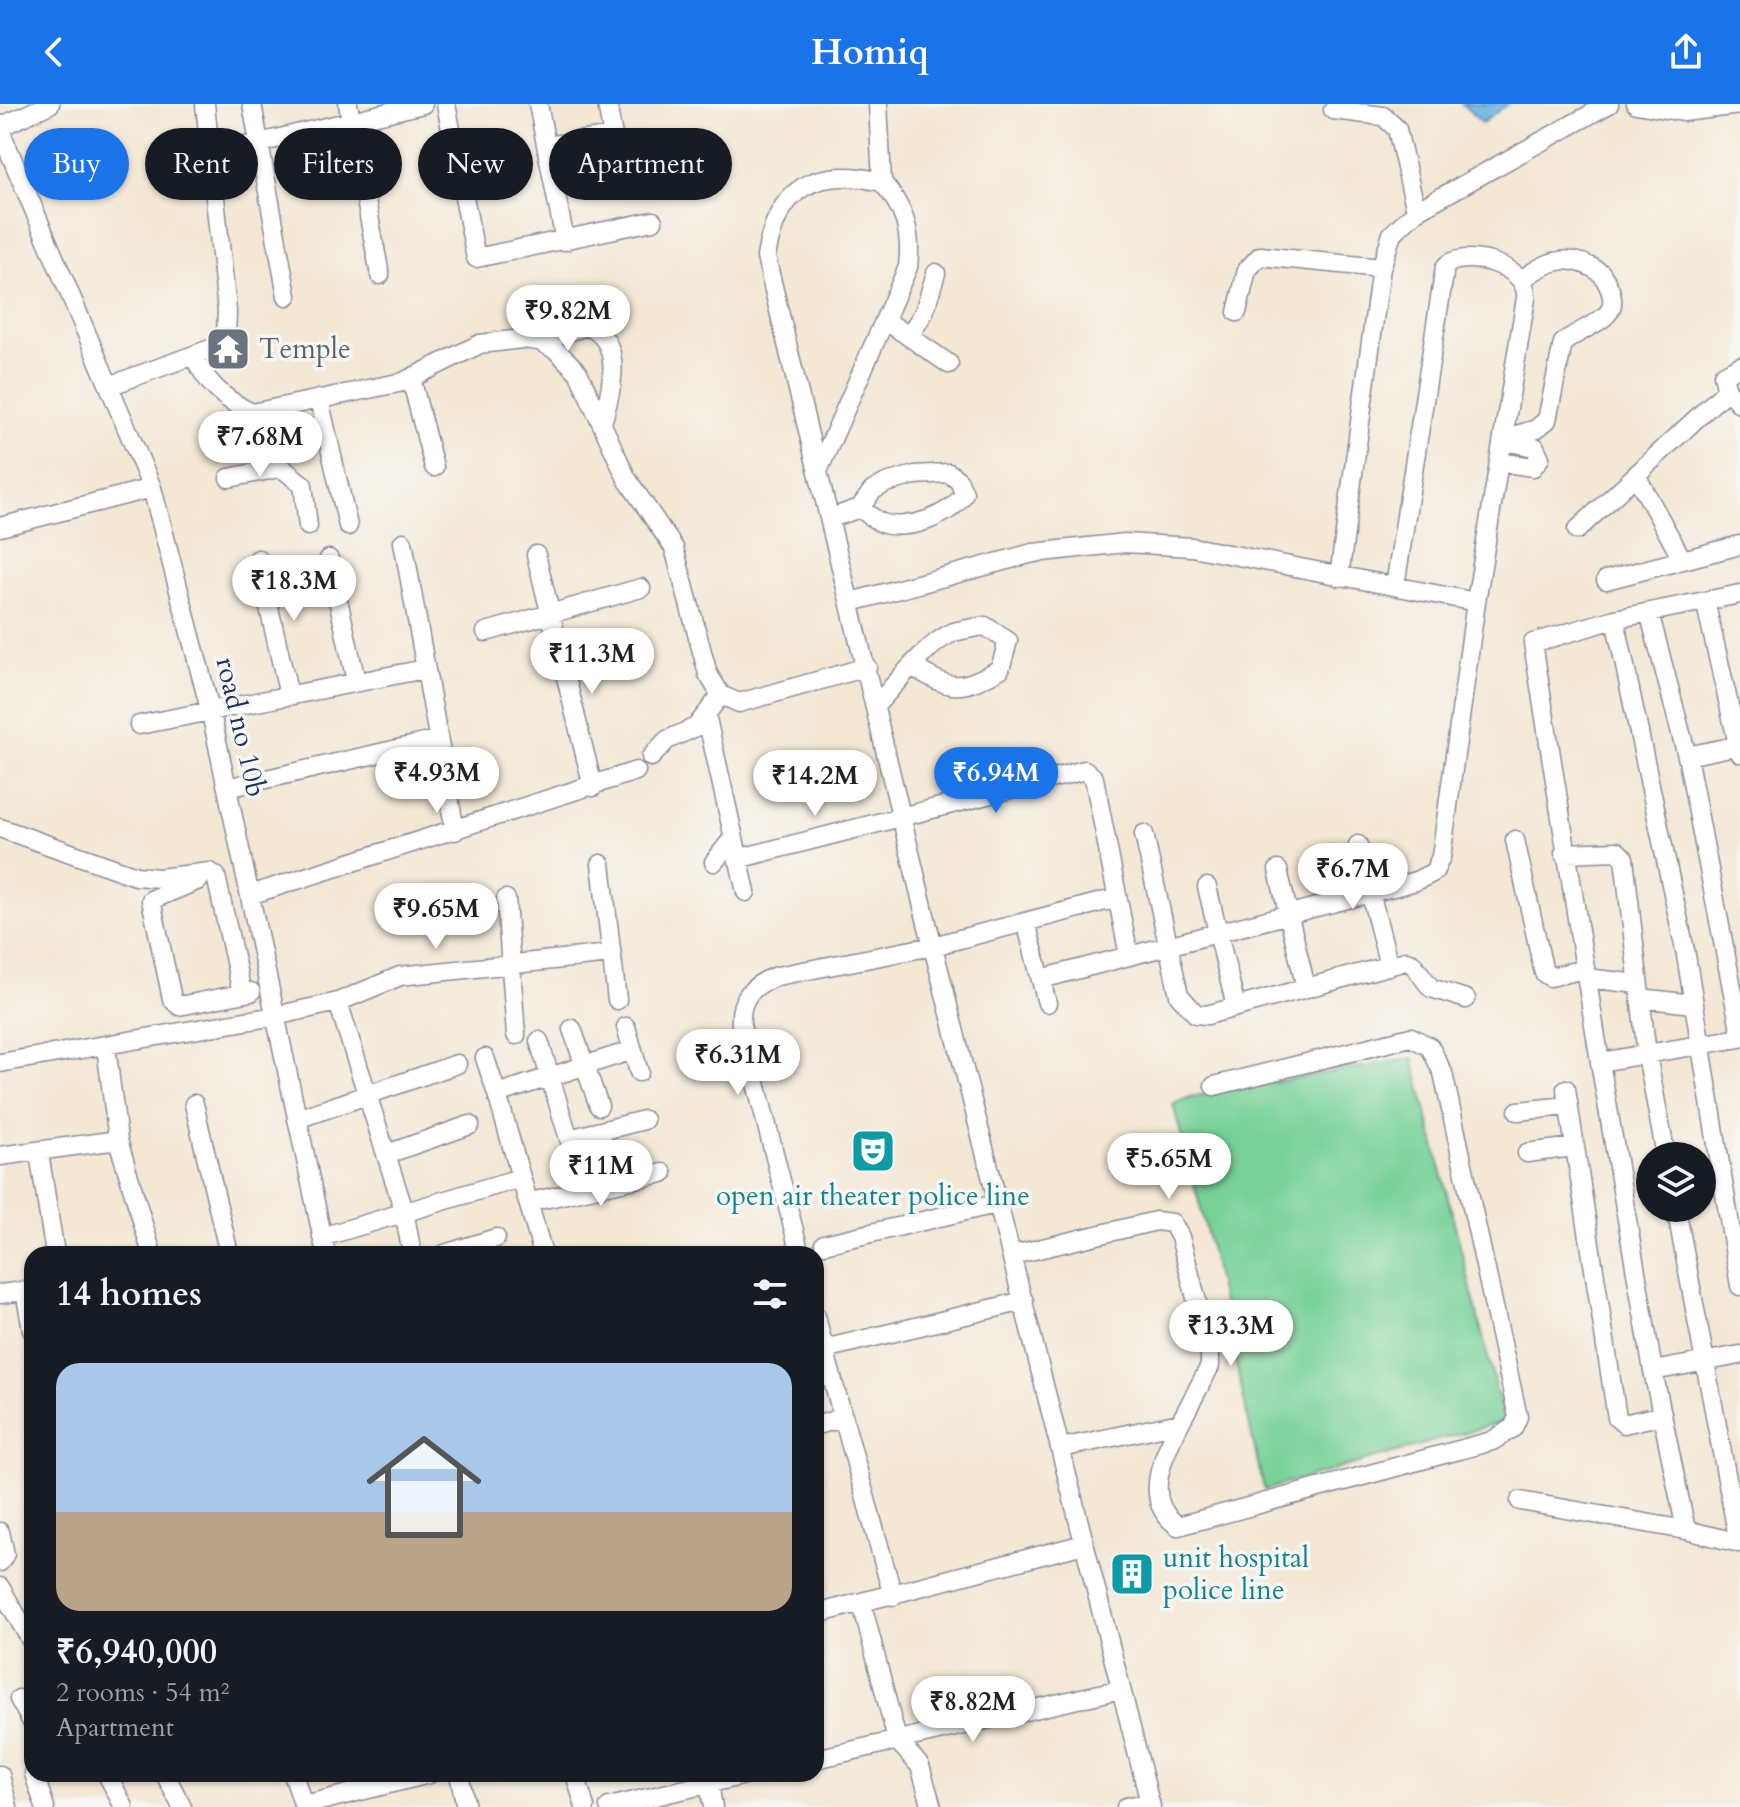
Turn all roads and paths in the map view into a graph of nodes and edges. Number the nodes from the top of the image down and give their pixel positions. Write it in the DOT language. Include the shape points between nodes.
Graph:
graph roads {
  1 [pos="50,104"];
  2 [pos="205,104"];
  3 [pos="252,104"];
  4 [pos="423,104"];
  5 [pos="446,104"];
  6 [pos="538,104"];
  7 [pos="607,104"];
  8 [pos="878,104"];
  9 [pos="1609,104"];
  10 [pos="1636,104"];
  11 [pos="1740,105"];
  12 [pos="1333,110"];
  13 [pos="350,112"];
  14 [pos="208,128"];
  15 [pos="0,129"];
  16 [pos="259,143"];
  17 [pos="547,146"];
  18 [pos="882,182"];
  19 [pos="216,200"];
  20 [pos="1416,211"];
  21 [pos="653,221"];
  22 [pos="565,241"];
  23 [pos="1381,268"];
  24 [pos="936,273"];
  25 [pos="380,275"];
  26 [pos="1523,279"];
  27 [pos="287,296"];
  28 [pos="1237,312"];
  29 [pos="885,320"];
  30 [pos="909,337"];
  31 [pos="539,341"];
  32 [pos="194,355"];
  33 [pos="949,364"];
  34 [pos="1740,366"];
  35 [pos="411,378"];
  36 [pos="109,386"];
  37 [pos="1734,397"];
  38 [pos="319,399"];
  39 [pos="252,413"];
  40 [pos="602,423"];
  41 [pos="1503,440"];
  42 [pos="1499,462"];
  43 [pos="434,467"];
  44 [pos="279,468"];
  45 [pos="818,471"];
  46 [pos="1637,477"];
  47 [pos="229,478"];
  48 [pos="152,488"];
  49 [pos="860,508"];
  50 [pos="831,518"];
  51 [pos="308,526"];
  52 [pos="348,526"];
  53 [pos="0,527"];
  54 [pos="1577,530"];
  55 [pos="403,542"];
  56 [pos="1740,545"];
  57 [pos="536,555"];
  58 [pos="258,559"];
  59 [pos="329,559"];
  60 [pos="1682,559"];
  61 [pos="1339,577"];
  62 [pos="1606,580"];
  63 [pos="1395,586"];
  64 [pos="641,588"];
  65 [pos="1740,594"];
  66 [pos="1705,601"];
  67 [pos="851,602"];
  68 [pos="1476,602"];
  69 [pos="1649,612"];
  70 [pos="550,614"];
  71 [pos="1615,619"];
  72 [pos="486,632"];
  73 [pos="867,667"];
  74 [pos="913,667"];
  75 [pos="425,669"];
  76 [pos="356,681"];
  77 [pos="721,695"];
  78 [pos="289,696"];
  79 [pos="876,705"];
  80 [pos="211,713"];
  81 [pos="706,714"];
  82 [pos="139,725"];
  83 [pos="437,740"];
  84 [pos="1740,748"];
  85 [pos="1687,756"];
  86 [pos="651,757"];
  87 [pos="636,771"];
  88 [pos="593,787"];
  89 [pos="227,788"];
  90 [pos="903,818"];
  91 [pos="0,828"];
  92 [pos="455,831"];
  93 [pos="1144,834"];
  94 [pos="733,838"];
  95 [pos="1515,840"];
  96 [pos="1358,845"];
  97 [pos="1564,853"];
  98 [pos="737,859"];
  99 [pos="714,862"];
  100 [pos="601,864"];
  101 [pos="1278,870"];
  102 [pos="207,871"];
  103 [pos="1207,887"];
  104 [pos="746,892"];
  105 [pos="1370,893"];
  106 [pos="250,895"];
  107 [pos="1117,898"];
  108 [pos="506,899"];
  109 [pos="1289,915"];
  110 [pos="1026,922"];
  111 [pos="1218,934"];
  112 [pos="933,946"];
  113 [pos="1167,946"];
  114 [pos="610,954"];
  115 [pos="1129,956"];
  116 [pos="510,964"];
  117 [pos="1389,966"];
  118 [pos="1586,974"];
  119 [pos="1041,979"];
  120 [pos="1306,988"];
  121 [pos="269,989"];
  122 [pos="1639,991"];
  123 [pos="242,993"];
  124 [pos="1466,999"];
  125 [pos="617,1000"];
  126 [pos="338,1002"];
  127 [pos="1047,1003"];
  128 [pos="1693,1004"];
  129 [pos="1236,1007"];
  130 [pos="275,1016"];
  131 [pos="1739,1021"];
  132 [pos="626,1027"];
  133 [pos="572,1029"];
  134 [pos="516,1035"];
  135 [pos="1740,1038"];
  136 [pos="539,1041"];
  137 [pos="1699,1046"];
  138 [pos="106,1047"];
  139 [pos="633,1050"];
  140 [pos="1647,1055"];
  141 [pos="485,1058"];
  142 [pos="1600,1062"];
  143 [pos="0,1063"];
  144 [pos="457,1064"];
  145 [pos="585,1066"];
  146 [pos="639,1072"];
  147 [pos="549,1078"];
  148 [pos="1214,1086"];
  149 [pos="497,1094"];
  150 [pos="367,1095"];
  151 [pos="194,1104"];
  152 [pos="599,1106"];
  153 [pos="1518,1111"];
  154 [pos="297,1119"];
  155 [pos="644,1120"];
  156 [pos="470,1125"];
  157 [pos="118,1140"];
  158 [pos="1663,1142"];
  159 [pos="1574,1147"];
  160 [pos="39,1153"];
  161 [pos="1527,1153"];
  162 [pos="387,1154"];
  163 [pos="0,1156"];
  164 [pos="663,1173"];
  165 [pos="520,1178"];
  166 [pos="530,1202"];
  167 [pos="1000,1203"];
  168 [pos="404,1211"];
  169 [pos="1679,1222"];
  170 [pos="496,1238"];
  171 [pos="824,1244"];
  172 [pos="54,1246"];
  173 [pos="150,1246"];
  174 [pos="227,1246"];
  175 [pos="324,1246"];
  176 [pos="411,1246"];
  177 [pos="470,1246"];
  178 [pos="541,1246"];
  179 [pos="798,1246"];
  180 [pos="1013,1255"];
  181 [pos="1740,1286"];
  182 [pos="24,1291"];
  183 [pos="0,1294"];
  184 [pos="1024,1301"];
  185 [pos="824,1349"];
  186 [pos="1740,1355"];
  187 [pos="1705,1361"];
  188 [pos="1653,1371"];
  189 [pos="1662,1415"];
  190 [pos="844,1418"];
  191 [pos="824,1423"];
  192 [pos="1180,1423"];
  193 [pos="1061,1448"];
  194 [pos="1520,1501"];
  195 [pos="1686,1530"];
  196 [pos="0,1532"];
  197 [pos="1740,1543"];
  198 [pos="1084,1544"];
  199 [pos="0,1562"];
  200 [pos="0,1587"];
  201 [pos="893,1596"];
  202 [pos="862,1604"];
  203 [pos="824,1612"];
  204 [pos="24,1628"];
  205 [pos="1121,1689"];
  206 [pos="19,1699"];
  207 [pos="24,1708"];
  208 [pos="897,1740"];
  209 [pos="824,1757"];
  210 [pos="0,1775"];
  211 [pos="37,1782"];
  212 [pos="111,1782"];
  213 [pos="169,1782"];
  214 [pos="296,1782"];
  215 [pos="398,1782"];
  216 [pos="461,1782"];
  217 [pos="577,1782"];
  218 [pos="715,1782"];
  219 [pos="709,1784"];
  220 [pos="679,1791"];
  221 [pos="1150,1804"];
  222 [pos="304,1806"];
  223 [pos="8,1807"];
  224 [pos="45,1807"];
  225 [pos="124,1807"];
  226 [pos="182,1807"];
  227 [pos="466,1807"];
  228 [pos="585,1807"];
  229 [pos="609,1807"];
  230 [pos="713,1807"];
  231 [pos="932,1807"];
  232 [pos="1126,1807"];
  1 -- 15 [label="street"];
  2 -- 14 [label="street"];
  3 -- 16 [label="street"];
  4 -- 13 [label="street"];
  5 -- 22 [label="street" via="476,258"];
  6 -- 17 [label="street"];
  7 -- 17 [label="street" via="613,136"];
  8 -- 18 [label="street"];
  9 -- 20 [label="street"];
  10 -- 11 [label="street" via="1702,112"];
  12 -- 20 [label="street" via="1390,120 1397,129"];
  13 -- 16 [label="street"];
  13 -- 25 [label="street"];
  15 -- 36 [label="street, road no 10b"];
  16 -- 27 [label="street"];
  17 -- 22 [label="street"];
  18 -- 29 [label="street" via="903,211 910,248 908,267"];
  18 -- 45 [label="street" via="850,174 815,181 793,195 770,232 769,278"];
  19 -- 32 [label="street" via="226,337"];
  20 -- 23 [label="street" via="1396,227"];
  21 -- 22 [label="street"];
  23 -- 28 [label="street" via="1260,256 1247,270"];
  23 -- 61 [label="street"];
  24 -- 30 [label="street" via="924,312"];
  26 -- 41 [label="street" via="1526,298"];
  26 -- 41 [label="street" via="1548,263 1574,260 1601,273 1613,299 1602,321 1563,343 1547,420"];
  26 -- 63 [label="street" via="1509,269 1464,258 1445,267"];
  29 -- 30 [label="street"];
  29 -- 45 [label="street"];
  30 -- 33 [label="street"];
  31 -- 35 [label="street" via="480,344"];
  31 -- 40 [label="street" via="578,372"];
  31 -- 40 [label="street" via="587,326 604,335 610,347 612,385"];
  32 -- 36 [label="street"];
  32 -- 39 [label="street" via="223,396"];
  34 -- 37 [label="street" via="1723,375"];
  35 -- 38 [label="street"];
  35 -- 43 [label="street"];
  36 -- 48 [label="street, road no 10b"];
  37 -- 46 [label="street"];
  38 -- 39 [label="street"];
  38 -- 52 [label="street"];
  39 -- 44 [label="street"];
  40 -- 77 [label="street" via="627,479 674,548 708,674"];
  41 -- 42 [label="street"];
  41 -- 42 [label="street" via="1535,447 1540,458 1533,467"];
  42 -- 68 [label="street"];
  44 -- 47 [label="street"];
  44 -- 51 [label="street" via="303,485"];
  45 -- 50 [label="street"];
  46 -- 54 [label="street"];
  46 -- 60 [label="street"];
  48 -- 53 [label="street"];
  48 -- 80 [label="street, road no 10b"];
  49 -- 49 [label="street" via="880,486 915,475 949,473 964,493 942,513 900,526 883,524"];
  49 -- 50 [label="street"];
  50 -- 67 [label="street"];
  55 -- 75 [label="street"];
  56 -- 60 [label="street"];
  57 -- 70 [label="street"];
  58 -- 78 [label="street"];
  59 -- 76 [label="street"];
  60 -- 62 [label="street"];
  61 -- 63 [label="street"];
  61 -- 67 [label="street" via="1192,547 1115,543 1033,553"];
  63 -- 68 [label="street"];
  64 -- 70 [label="street"];
  65 -- 66 [label="street"];
  66 -- 69 [label="street"];
  66 -- 84 [label="street"];
  67 -- 73 [label="street"];
  68 -- 105 [label="street" via="1441,857 1426,877"];
  69 -- 71 [label="street"];
  69 -- 85 [label="street"];
  70 -- 72 [label="street"];
  70 -- 88 [label="street"];
  71 -- 97 [label="street" via="1533,643"];
  71 -- 128 [label="street"];
  73 -- 77 [label="street" via="739,703"];
  73 -- 79 [label="street"];
  74 -- 74 [label="street" via="946,687 969,683 1000,669 1008,641 985,626 956,631"];
  74 -- 79 [label="street"];
  75 -- 76 [label="street"];
  75 -- 83 [label="street"];
  76 -- 78 [label="street"];
  77 -- 81 [label="street"];
  78 -- 80 [label="street"];
  79 -- 90 [label="street"];
  80 -- 82 [label="street"];
  80 -- 89 [label="street, road no 10b"];
  81 -- 86 [label="street" via="696,727 667,740"];
  81 -- 94 [label="street"];
  83 -- 89 [label="street"];
  83 -- 92 [label="street"];
  84 -- 85 [label="street"];
  85 -- 131 [label="street"];
  87 -- 88 [label="street"];
  88 -- 92 [label="street"];
  89 -- 106 [label="street, road no 10b"];
  90 -- 98 [label="street"];
  90 -- 107 [label="street" via="1088,771 1094,778"];
  90 -- 112 [label="street"];
  91 -- 102 [label="street" via="136,876"];
  92 -- 106 [label="street"];
  93 -- 113 [label="street"];
  94 -- 98 [label="street"];
  94 -- 99 [label="street"];
  95 -- 118 [label="street" via="1544,973"];
  96 -- 105 [label="street"];
  97 -- 118 [label="street"];
  97 -- 122 [label="street" via="1623,855"];
  98 -- 104 [label="street"];
  100 -- 114 [label="street"];
  101 -- 109 [label="street"];
  102 -- 123 [label="street" via="216,876"];
  102 -- 123 [label="street" via="195,882 151,900 172,999 179,1006"];
  103 -- 111 [label="street"];
  105 -- 109 [label="street"];
  105 -- 117 [label="street"];
  106 -- 121 [label="street, road no 10b"];
  107 -- 110 [label="street"];
  107 -- 115 [label="street"];
  108 -- 116 [label="street"];
  109 -- 111 [label="street"];
  109 -- 120 [label="street"];
  110 -- 112 [label="street"];
  110 -- 119 [label="street"];
  111 -- 113 [label="street"];
  111 -- 129 [label="street"];
  112 -- 167 [label="street"];
  112 -- 179 [label="street" via="777,976 760,982 743,1002 741,1025"];
  113 -- 115 [label="street"];
  113 -- 129 [label="street" via="1179,995 1191,1010 1202,1015"];
  114 -- 116 [label="street"];
  114 -- 125 [label="street"];
  115 -- 119 [label="street"];
  116 -- 126 [label="street" via="400,976"];
  116 -- 134 [label="street"];
  117 -- 120 [label="street"];
  117 -- 124 [label="street" via="1412,963 1431,988"];
  118 -- 122 [label="street"];
  118 -- 142 [label="street"];
  119 -- 127 [label="street"];
  120 -- 129 [label="street"];
  121 -- 123 [label="street"];
  121 -- 130 [label="street, road no 10b"];
  122 -- 128 [label="street"];
  122 -- 140 [label="street"];
  126 -- 130 [label="street"];
  126 -- 150 [label="street"];
  128 -- 137 [label="street"];
  130 -- 138 [label="street"];
  130 -- 154 [label="street, road no 10b"];
  132 -- 139 [label="street"];
  133 -- 145 [label="street"];
  135 -- 137 [label="street"];
  136 -- 147 [label="street"];
  137 -- 140 [label="street"];
  137 -- 181 [label="street"];
  138 -- 143 [label="street"];
  138 -- 157 [label="street"];
  139 -- 145 [label="street"];
  139 -- 146 [label="street"];
  140 -- 142 [label="street"];
  140 -- 158 [label="street"];
  141 -- 149 [label="street"];
  142 -- 188 [label="street"];
  144 -- 150 [label="street"];
  145 -- 147 [label="street"];
  145 -- 152 [label="street"];
  147 -- 149 [label="street"];
  147 -- 155 [label="street" via="569,1139"];
  148 -- 192 [label="street" via="1411,1037 1430,1047 1443,1073 1518,1417 1513,1428 1492,1441 1178,1526 1163,1510 1158,1481 1160,1461"];
  149 -- 165 [label="street"];
  150 -- 154 [label="street"];
  150 -- 162 [label="street"];
  151 -- 174 [label="street"];
  153 -- 159 [label="street" via="1567,1097"];
  154 -- 175 [label="street, road no 10b"];
  156 -- 162 [label="street"];
  157 -- 160 [label="street"];
  157 -- 173 [label="street"];
  159 -- 161 [label="street"];
  159 -- 189 [label="street" via="1617,1418 1624,1424"];
  160 -- 163 [label="street"];
  160 -- 172 [label="street"];
  162 -- 168 [label="street"];
  164 -- 166 [label="street"];
  165 -- 166 [label="street"];
  165 -- 168 [label="street"];
  166 -- 178 [label="street"];
  167 -- 171 [label="street"];
  167 -- 180 [label="street"];
  168 -- 175 [label="street"];
  168 -- 176 [label="street"];
  169 -- 187 [label="street"];
  170 -- 177 [label="street"];
  180 -- 184 [label="street"];
  180 -- 192 [label="street" via="1156,1221 1172,1223 1211,1360"];
  182 -- 183 [label="street"];
  184 -- 185 [label="street"];
  184 -- 193 [label="street"];
  185 -- 190 [label="street"];
  186 -- 187 [label="street"];
  187 -- 188 [label="street"];
  187 -- 197 [label="street"];
  188 -- 189 [label="street"];
  189 -- 195 [label="street"];
  190 -- 191 [label="street"];
  190 -- 201 [label="street"];
  192 -- 193 [label="street"];
  193 -- 198 [label="street"];
  194 -- 195 [label="street"];
  195 -- 197 [label="street"];
  196 -- 199 [label="street" via="5,1554"];
  198 -- 201 [label="street"];
  198 -- 205 [label="street"];
  200 -- 204 [label="street"];
  201 -- 202 [label="street"];
  202 -- 203 [label="street"];
  202 -- 208 [label="street"];
  205 -- 208 [label="street"];
  205 -- 221 [label="street"];
  206 -- 207 [label="street"];
  208 -- 209 [label="street"];
  208 -- 231 [label="street" via="920,1766"];
  210 -- 223 [label="street"];
  211 -- 224 [label="street"];
  212 -- 225 [label="street"];
  213 -- 226 [label="street"];
  214 -- 222 [label="street"];
  215 -- 222 [label="street"];
  216 -- 227 [label="street"];
  217 -- 228 [label="street"];
  218 -- 219 [label="street"];
  219 -- 220 [label="street"];
  219 -- 230 [label="street"];
  220 -- 229 [label="street"];
  221 -- 232 [label="street"];
}
